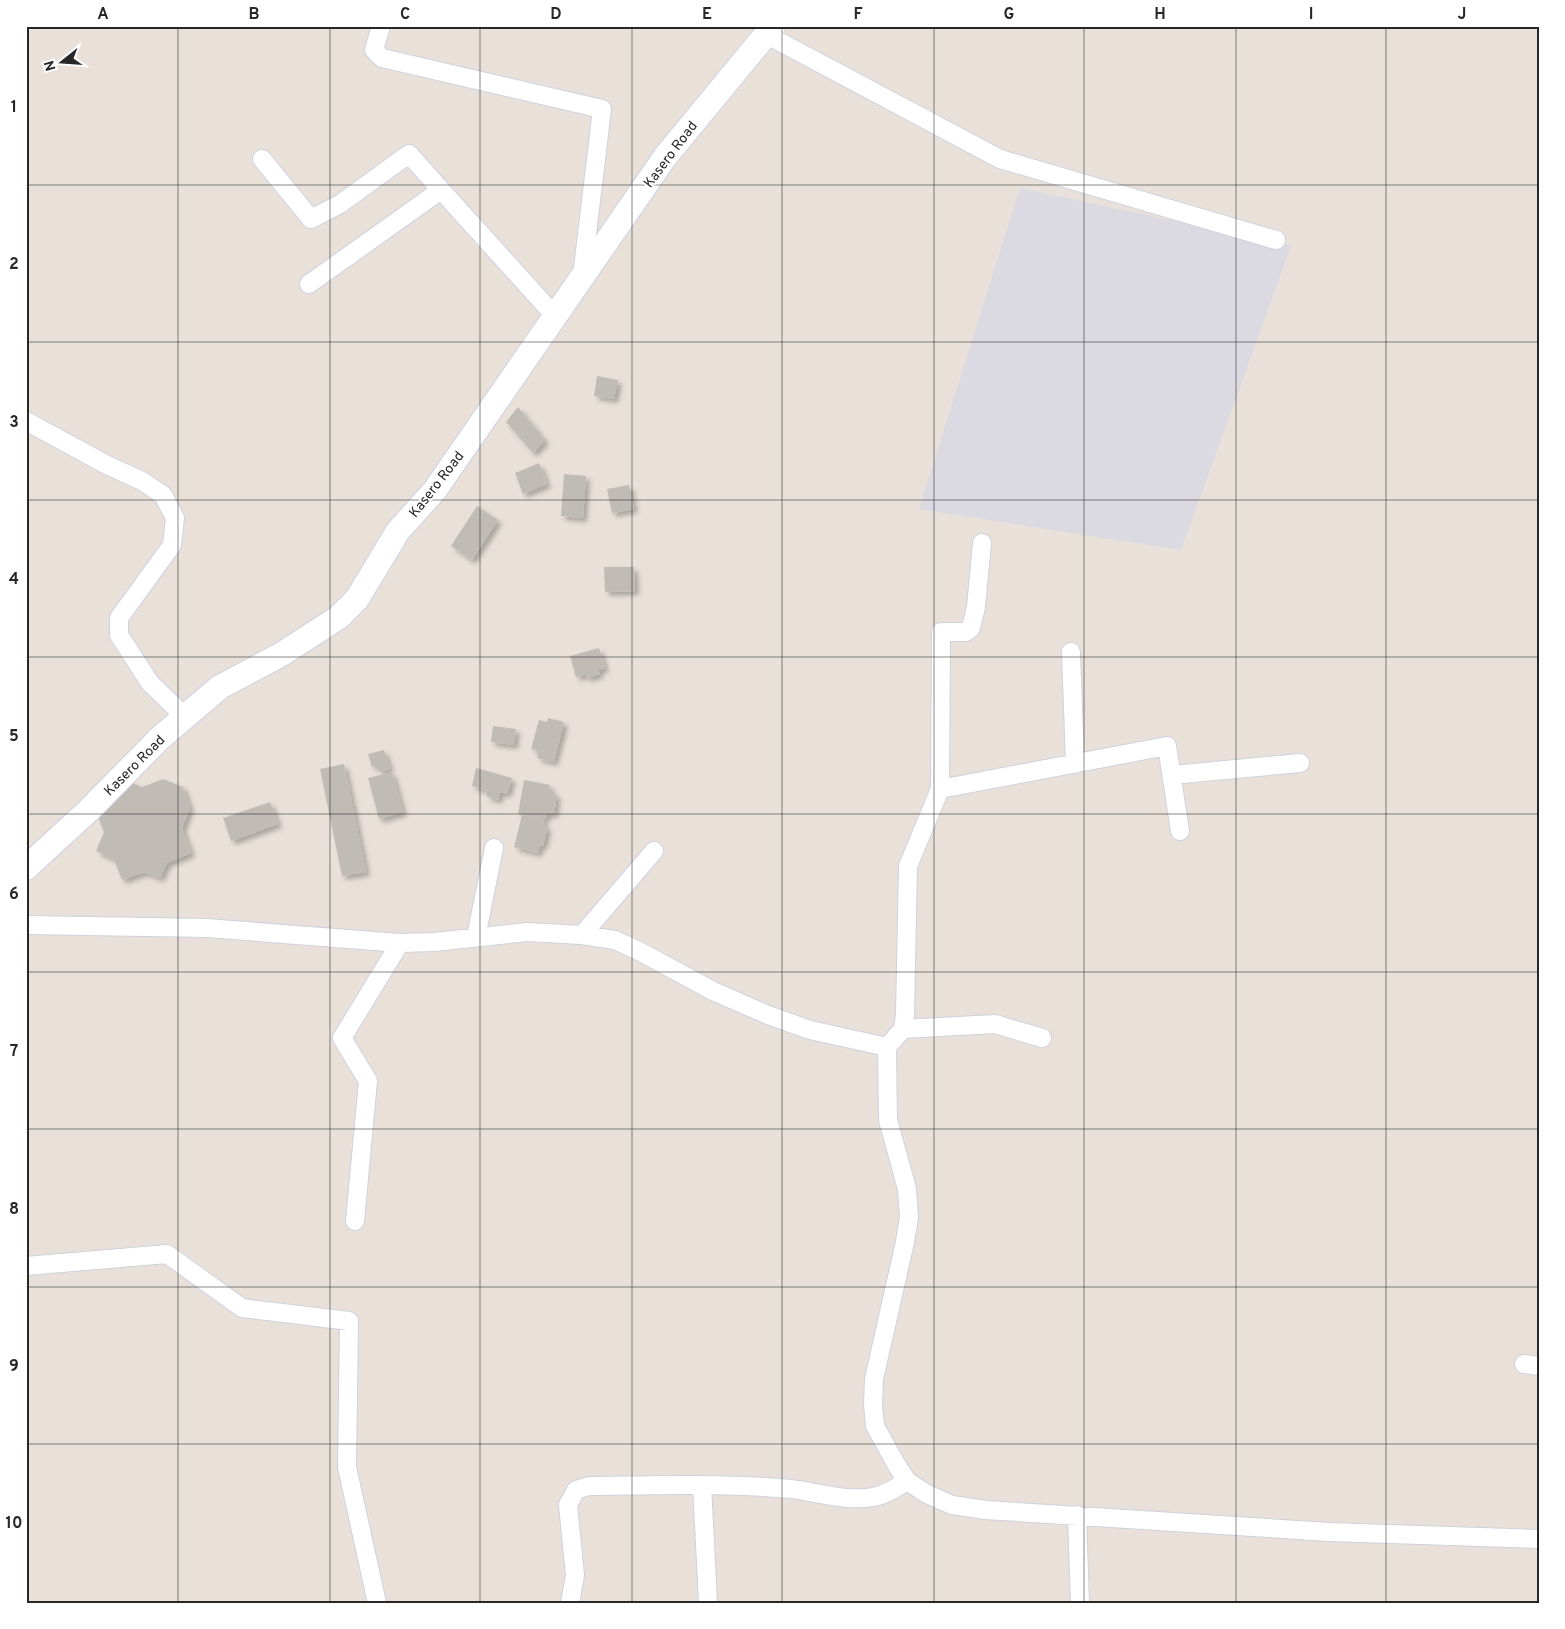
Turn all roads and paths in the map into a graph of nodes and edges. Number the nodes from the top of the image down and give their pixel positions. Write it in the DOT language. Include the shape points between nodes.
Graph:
graph roads {
  1 [pos="381,26"];
  2 [pos="769,30"];
  3 [pos="262,159"];
  4 [pos="442,190"];
  5 [pos="1276,240"];
  6 [pos="582,278"];
  7 [pos="309,284"];
  8 [pos="555,316"];
  9 [pos="26,421"];
  10 [pos="982,543"];
  11 [pos="1071,652"];
  12 [pos="184,716"];
  13 [pos="1300,763"];
  14 [pos="1075,764"];
  15 [pos="1172,775"];
  16 [pos="940,790"];
  17 [pos="1180,830"];
  18 [pos="494,848"];
  19 [pos="654,851"];
  20 [pos="26,868"];
  21 [pos="26,925"];
  22 [pos="582,935"];
  23 [pos="476,937"];
  24 [pos="400,943"];
  25 [pos="903,1029"];
  26 [pos="1042,1038"];
  27 [pos="887,1048"];
  28 [pos="355,1221"];
  29 [pos="26,1266"];
  30 [pos="908,1481"];
  31 [pos="702,1485"];
  32 [pos="1077,1515"];
  33 [pos="1539,1539"];
  34 [pos="377,1603"];
  35 [pos="570,1603"];
  36 [pos="708,1603"];
  37 [pos="1080,1603"];
  1 -- 6 [label="street" via="374,50 382,58 602,109"];
  2 -- 5 [label="street" via="1000,159"];
  2 -- 6 [label="street, Kasero Road" via="665,157"];
  3 -- 4 [label="street" via="311,219 340,204 409,154"];
  4 -- 7 [label="street"];
  4 -- 8 [label="street"];
  6 -- 8 [label="street, Kasero Road"];
  8 -- 12 [label="street, Kasero Road" via="435,490 398,531 357,599 339,617 282,654 220,687"];
  9 -- 12 [label="street" via="107,466 142,480 164,495 175,518 172,544 120,618 119,635 150,683"];
  10 -- 16 [label="street" via="971,628 966,632 941,632"];
  11 -- 14 [label="street"];
  12 -- 20 [label="street, Kasero Road"];
  13 -- 15 [label="street"];
  14 -- 15 [label="street" via="1167,746"];
  14 -- 16 [label="street"];
  15 -- 17 [label="street"];
  16 -- 25 [label="street" via="908,866"];
  18 -- 23 [label="street"];
  19 -- 22 [label="street"];
  21 -- 24 [label="street" via="207,928"];
  22 -- 23 [label="street" via="527,932"];
  22 -- 27 [label="street" via="615,940 713,991 810,1030"];
  23 -- 24 [label="street"];
  24 -- 28 [label="street" via="342,1038 368,1081"];
  25 -- 26 [label="street" via="995,1024"];
  25 -- 27 [label="street"];
  27 -- 30 [label="street" via="888,1120 907,1189 909,1217 874,1379 872,1404 875,1426"];
  29 -- 34 [label="street" via="167,1254 242,1308 349,1321 347,1467"];
  30 -- 31 [label="street" via="884,1494 853,1498 792,1490"];
  30 -- 32 [label="street" via="927,1494 952,1504 986,1510"];
  31 -- 35 [label="street" via="590,1486 576,1490 568,1505 575,1575"];
  31 -- 36 [label="street"];
  32 -- 33 [label="street" via="1329,1532"];
  32 -- 37 [label="street"];
}
